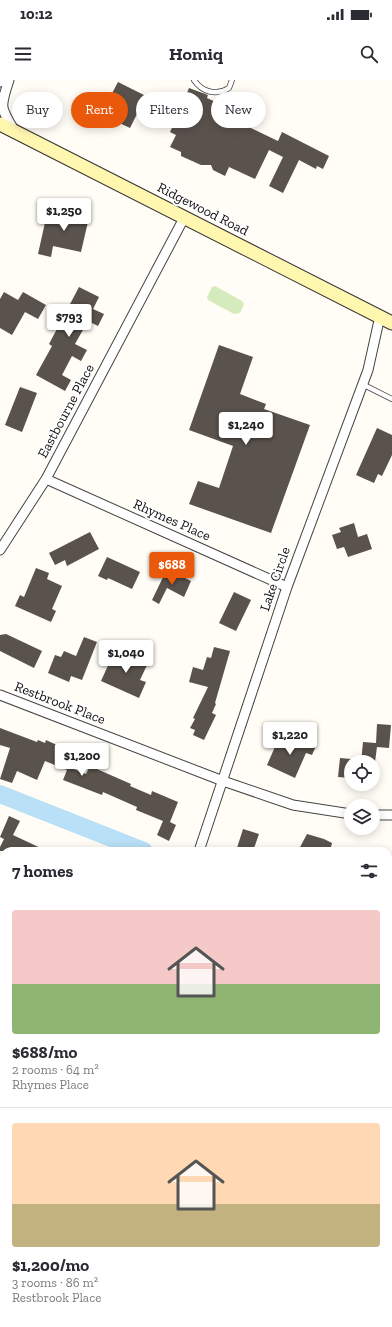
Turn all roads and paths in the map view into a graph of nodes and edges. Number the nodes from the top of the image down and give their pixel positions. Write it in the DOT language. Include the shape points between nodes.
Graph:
graph roads {
  1 [pos="9,80"];
  2 [pos="194,80"];
  3 [pos="232,80"];
  4 [pos="0,124"];
  5 [pos="15,132"];
  6 [pos="184,218"];
  7 [pos="380,316"];
  8 [pos="392,323"];
  9 [pos="362,384"];
  10 [pos="392,399"];
  11 [pos="46,479"];
  12 [pos="0,550"];
  13 [pos="287,587"];
  14 [pos="0,695"];
  15 [pos="223,781"];
  16 [pos="344,813"];
  17 [pos="380,815"];
  18 [pos="392,815"];
  19 [pos="200,847"];
  1 -- 5 [label="street" via="0,103 1,111"];
  2 -- 3 [label="lane" via="198,86 218,93 228,88"];
  4 -- 5 [label="street, Ridgewood Road"];
  5 -- 6 [label="street, Ridgewood Road"];
  6 -- 7 [label="street, Ridgewood Road"];
  6 -- 11 [label="street, Eastbourne Place"];
  7 -- 8 [label="street, Ridgewood Road"];
  7 -- 9 [label="street, Lake Circle" via="368,370"];
  9 -- 10 [label="lane"];
  9 -- 13 [label="street, Lake Circle"];
  11 -- 12 [label="street, Eastbourne Place"];
  11 -- 13 [label="street, Rhymes Place"];
  13 -- 15 [label="street, Lake Circle"];
  14 -- 15 [label="street, Restbrook Place"];
  15 -- 16 [label="street, Restbrook Place" via="293,805"];
  15 -- 19 [label="street, Lake Circle"];
  17 -- 18 [label="street"];
}
